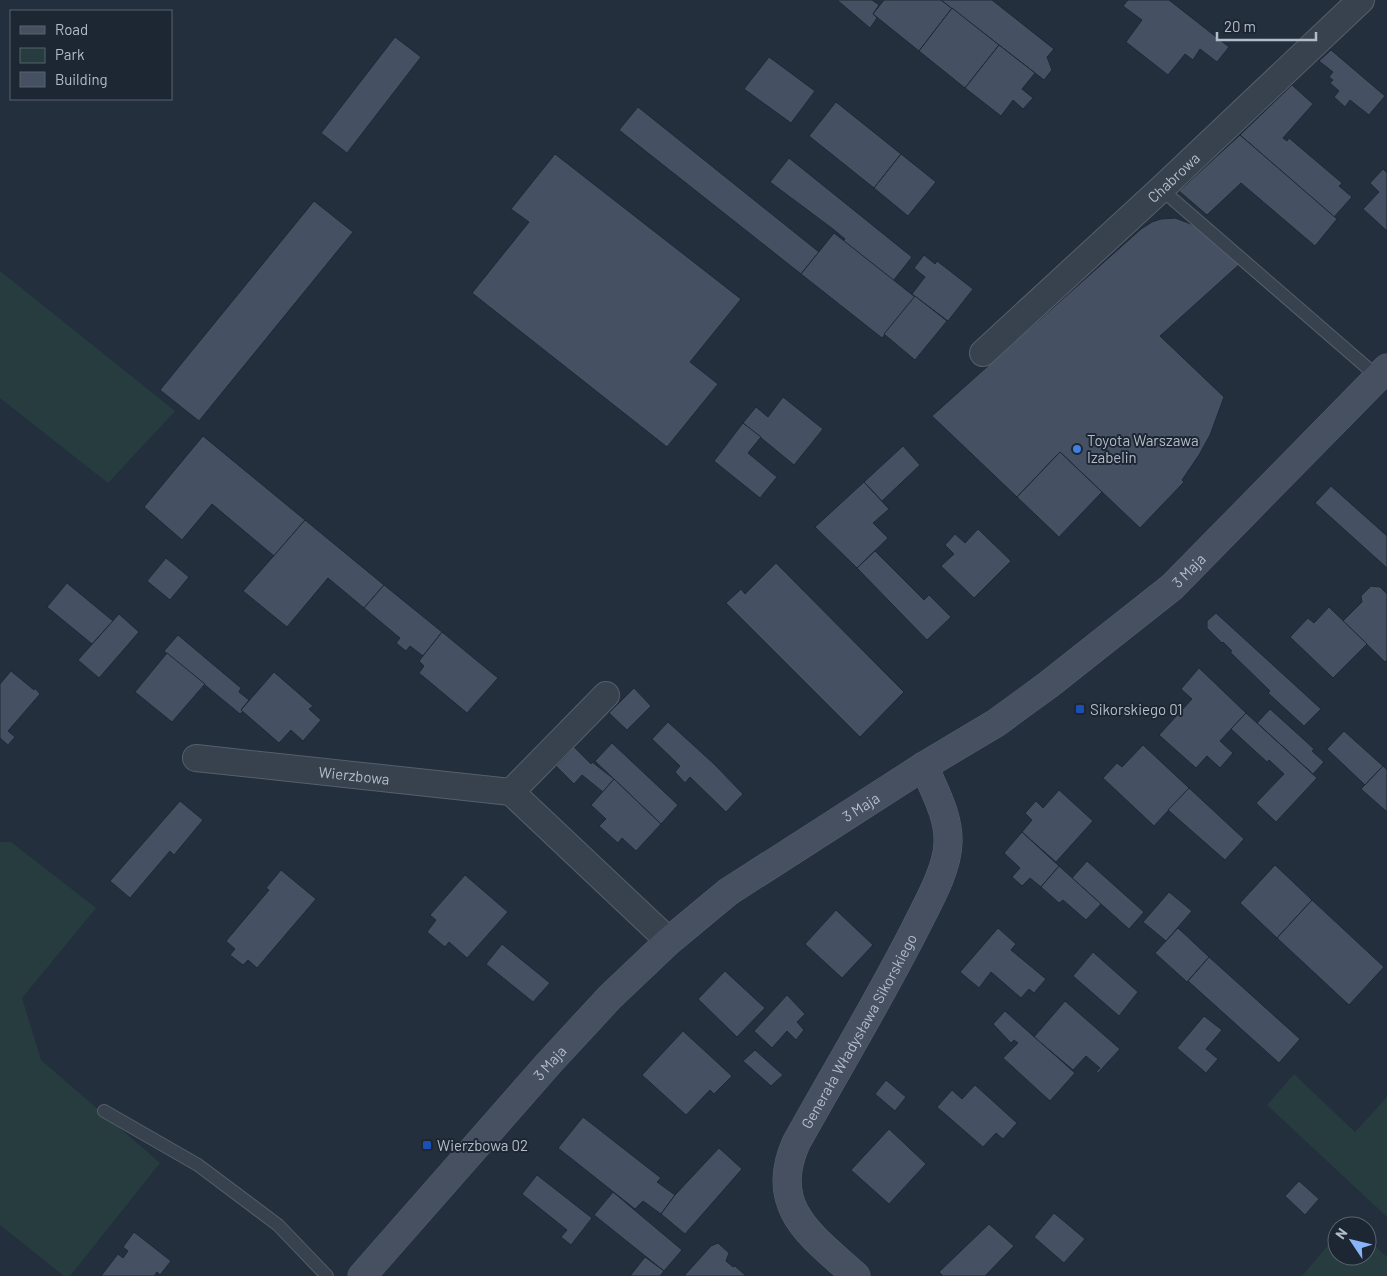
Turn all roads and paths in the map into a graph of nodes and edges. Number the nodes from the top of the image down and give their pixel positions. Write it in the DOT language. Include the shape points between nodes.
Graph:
graph roads {
  1 [pos="1361,0"];
  2 [pos="1161,189"];
  3 [pos="983,352"];
  4 [pos="1383,372"];
  5 [pos="606,695"];
  6 [pos="196,758"];
  7 [pos="924,766"];
  8 [pos="511,792"];
  9 [pos="669,941"];
  10 [pos="104,1111"];
  11 [pos="327,1276"];
  12 [pos="362,1276"];
  13 [pos="856,1276"];
  1 -- 2 [label="street, Chabrowa"];
  2 -- 3 [label="street, Chabrowa"];
  2 -- 4 [label="lane"];
  4 -- 7 [label="main road, 3 Maja" via="1172,587 1004,718"];
  5 -- 8 [label="street"];
  6 -- 8 [label="street, Wierzbowa"];
  7 -- 9 [label="main road, 3 Maja" via="728,892"];
  7 -- 13 [label="main road, Generała Władysława Sikorskiego" via="948,830 941,874 891,975 796,1143 788,1159 785,1178 788,1197 804,1227"];
  8 -- 9 [label="street"];
  9 -- 12 [label="main road, 3 Maja" via="555,1056"];
  10 -- 11 [label="lane" via="198,1165 278,1225"];
}
